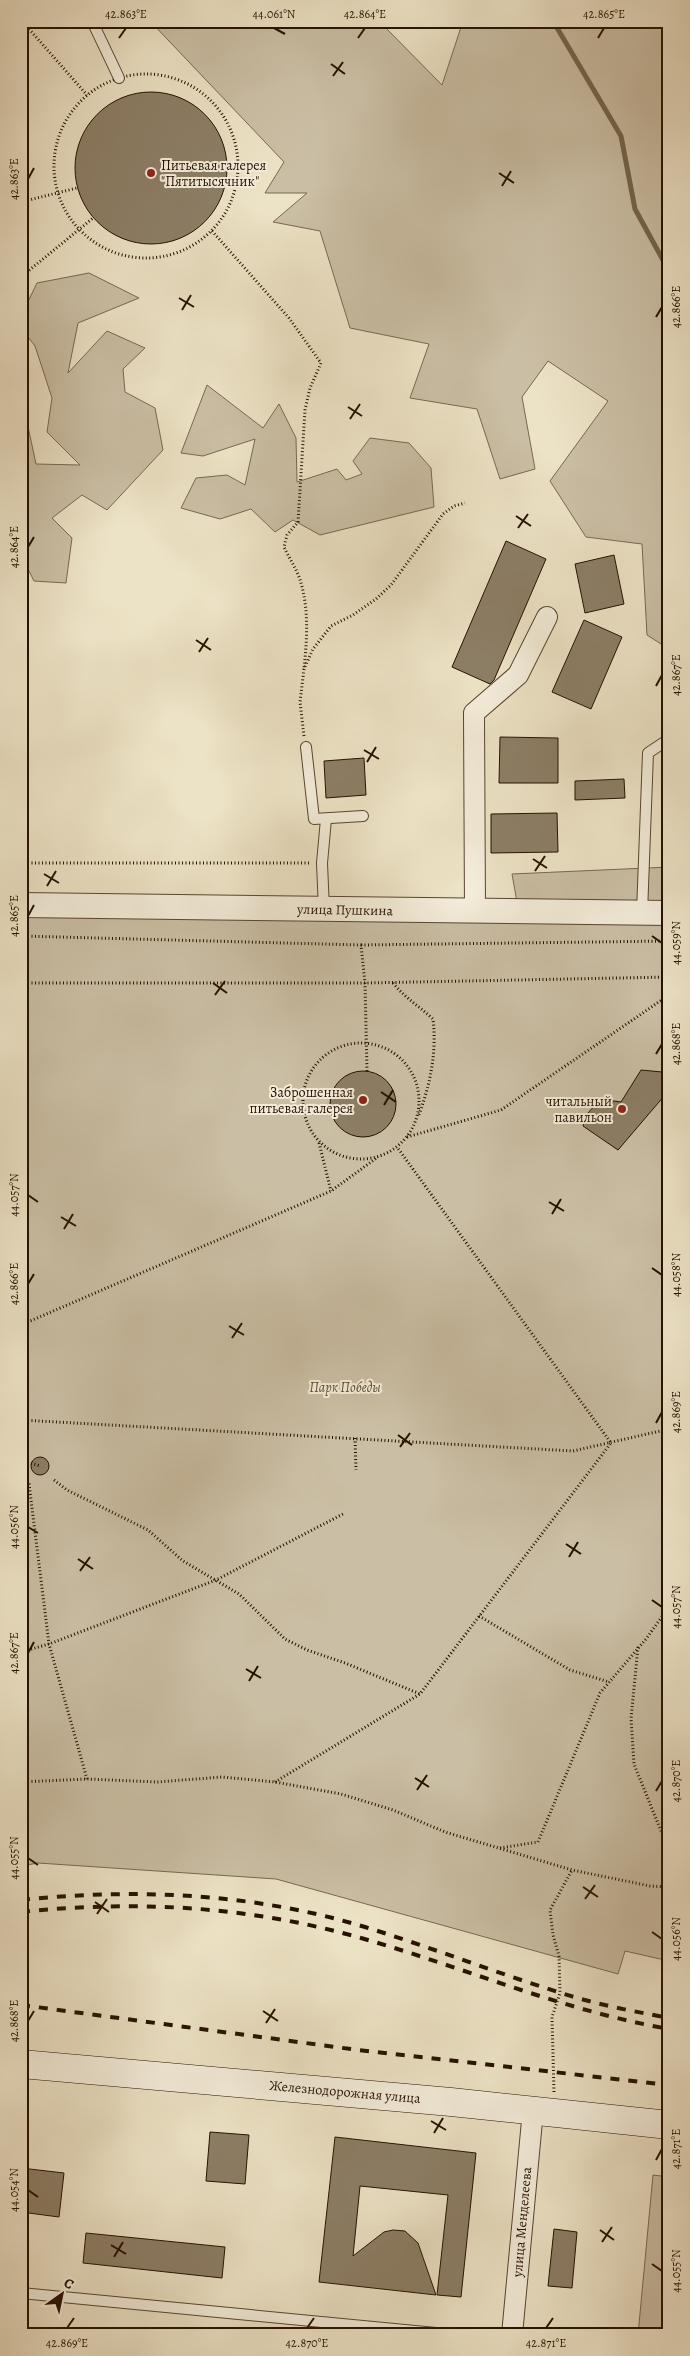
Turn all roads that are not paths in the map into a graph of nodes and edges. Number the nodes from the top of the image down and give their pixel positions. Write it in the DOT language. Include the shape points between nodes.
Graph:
graph roads {
  1 [pos="92,21"];
  2 [pos="119,78"];
  3 [pos="547,617"];
  4 [pos="669,739"];
  5 [pos="306,747"];
  6 [pos="363,816"];
  7 [pos="326,819"];
  8 [pos="21,905"];
  9 [pos="324,910"];
  10 [pos="475,912"];
  11 [pos="642,913"];
  12 [pos="669,913"];
  13 [pos="21,2064"];
  14 [pos="543,2111"];
  15 [pos="669,2125"];
  16 [pos="21,2293"];
  17 [pos="457,2335"];
  18 [pos="512,2335"];
  1 -- 2 [label="lane"];
  3 -- 10 [label="street" via="518,675 474,713"];
  4 -- 11 [label="lane" via="648,753"];
  5 -- 7 [label="lane" via="314,819"];
  6 -- 7 [label="lane"];
  7 -- 9 [label="lane" via="322,863"];
  8 -- 9 [label="street, улица Пушкина"];
  9 -- 10 [label="street, улица Пушкина"];
  10 -- 11 [label="street, улица Пушкина"];
  11 -- 12 [label="street, улица Пушкина"];
  13 -- 14 [label="main road, Железнодорожная улица"];
  14 -- 15 [label="main road, Железнодорожная улица"];
  14 -- 18 [label="street, улица Менделеева"];
  16 -- 17 [label="lane"];
}
